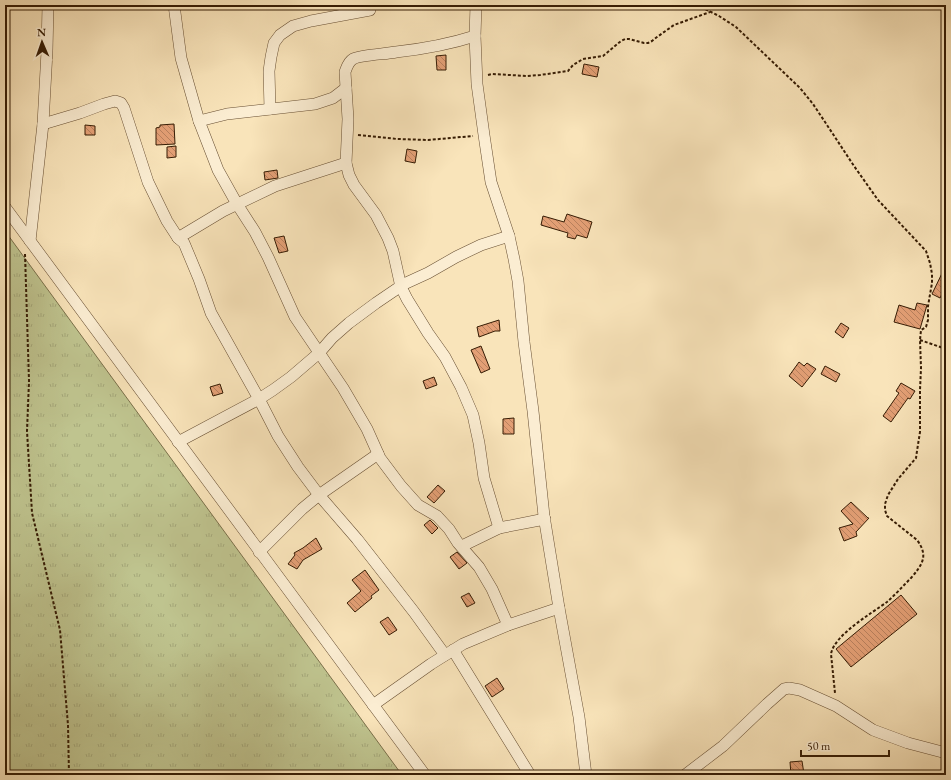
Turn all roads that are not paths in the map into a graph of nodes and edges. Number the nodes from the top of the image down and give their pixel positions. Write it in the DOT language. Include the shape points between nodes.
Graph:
graph roads {
  1 [pos="48,5"];
  2 [pos="174,5"];
  3 [pos="476,5"];
  4 [pos="370,10"];
  5 [pos="475,36"];
  6 [pos="346,88"];
  7 [pos="270,109"];
  8 [pos="199,121"];
  9 [pos="43,124"];
  10 [pos="346,163"];
  11 [pos="237,204"];
  12 [pos="5,207"];
  13 [pos="509,236"];
  14 [pos="27,237"];
  15 [pos="178,238"];
  16 [pos="401,287"];
  17 [pos="319,354"];
  18 [pos="259,399"];
  19 [pos="178,442"];
  20 [pos="378,454"];
  21 [pos="319,495"];
  22 [pos="545,519"];
  23 [pos="499,528"];
  24 [pos="462,546"];
  25 [pos="259,552"];
  26 [pos="559,608"];
  27 [pos="508,625"];
  28 [pos="449,652"];
  29 [pos="373,705"];
  30 [pos="946,753"];
  31 [pos="425,775"];
  32 [pos="530,775"];
  33 [pos="586,775"];
  34 [pos="685,775"];
  1 -- 9 [label="street"];
  2 -- 8 [label="street" via="181,58"];
  3 -- 5 [label="street"];
  4 -- 7 [label="street" via="293,26 280,35 274,43 269,71"];
  5 -- 6 [label="street" via="432,47 358,57 347,65"];
  5 -- 13 [label="street" via="477,78 491,182"];
  6 -- 7 [label="street" via="333,98 315,104"];
  6 -- 10 [label="street"];
  7 -- 8 [label="street" via="227,114"];
  8 -- 11 [label="street" via="218,170"];
  9 -- 14 [label="street"];
  9 -- 15 [label="street" via="115,101 121,103 148,182"];
  10 -- 11 [label="street" via="275,186"];
  10 -- 16 [label="street" via="354,185 376,215 388,238"];
  11 -- 15 [label="street"];
  11 -- 17 [label="street" via="268,257 295,317"];
  12 -- 14 [label="street"];
  13 -- 16 [label="street" via="481,245"];
  13 -- 22 [label="street" via="518,281"];
  14 -- 19 [label="street"];
  15 -- 18 [label="street" via="184,243 211,313"];
  16 -- 17 [label="street" via="349,323"];
  16 -- 23 [label="street" via="445,357 473,415 484,478"];
  17 -- 18 [label="street"];
  17 -- 20 [label="street" via="343,388"];
  18 -- 19 [label="street"];
  18 -- 21 [label="street" via="278,436"];
  19 -- 25 [label="street"];
  20 -- 21 [label="street"];
  20 -- 24 [label="street" via="418,505 437,516"];
  21 -- 25 [label="street"];
  21 -- 28 [label="street"];
  22 -- 23 [label="street"];
  22 -- 26 [label="street"];
  23 -- 24 [label="street"];
  24 -- 27 [label="street" via="492,589"];
  25 -- 29 [label="street"];
  26 -- 27 [label="street"];
  26 -- 33 [label="street" via="579,717"];
  27 -- 28 [label="street"];
  28 -- 29 [label="street"];
  28 -- 32 [label="street"];
  29 -- 31 [label="street"];
  30 -- 34 [label="street" via="873,730 836,706 793,688 784,690 766,704 723,746"];
}
